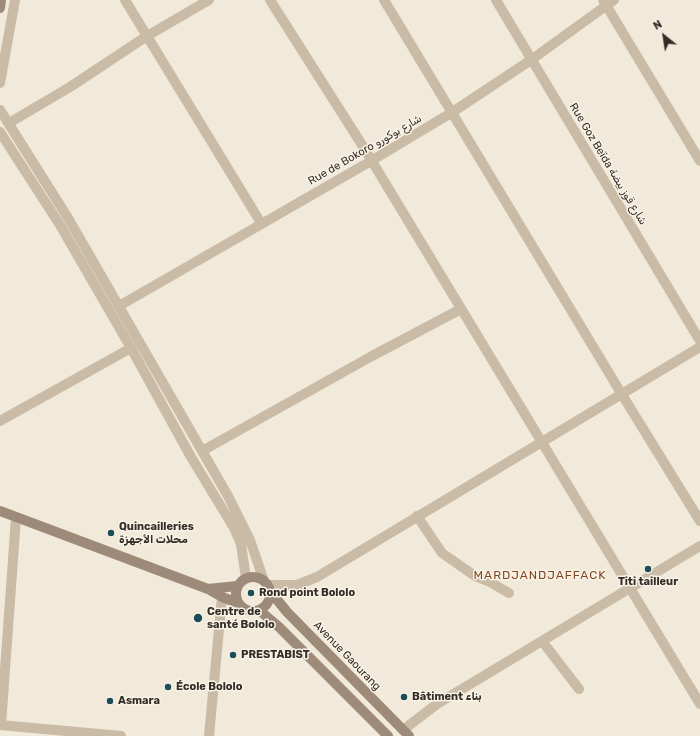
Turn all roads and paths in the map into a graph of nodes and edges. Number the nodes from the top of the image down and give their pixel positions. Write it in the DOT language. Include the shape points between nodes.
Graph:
graph roads {
  1 [pos="1,0"];
  2 [pos="15,0"];
  3 [pos="125,0"];
  4 [pos="209,0"];
  5 [pos="270,0"];
  6 [pos="384,0"];
  7 [pos="496,0"];
  8 [pos="607,2"];
  9 [pos="0,8"];
  10 [pos="147,36"];
  11 [pos="531,60"];
  12 [pos="0,83"];
  13 [pos="0,110"];
  14 [pos="451,113"];
  15 [pos="9,123"];
  16 [pos="0,132"];
  17 [pos="371,161"];
  18 [pos="700,161"];
  19 [pos="261,223"];
  20 [pos="119,306"];
  21 [pos="461,309"];
  22 [pos="700,341"];
  23 [pos="700,347"];
  24 [pos="131,348"];
  25 [pos="621,393"];
  26 [pos="0,420"];
  27 [pos="542,441"];
  28 [pos="202,451"];
  29 [pos="0,511"];
  30 [pos="417,516"];
  31 [pos="16,518"];
  32 [pos="700,521"];
  33 [pos="700,546"];
  34 [pos="246,578"];
  35 [pos="237,586"];
  36 [pos="267,586"];
  37 [pos="630,587"];
  38 [pos="208,589"];
  39 [pos="509,593"];
  40 [pos="222,597"];
  41 [pos="238,603"];
  42 [pos="259,610"];
  43 [pos="542,640"];
  44 [pos="579,689"];
  45 [pos="700,704"];
  46 [pos="0,725"];
  47 [pos="406,733"];
  48 [pos="121,736"];
  49 [pos="209,736"];
  50 [pos="388,736"];
  1 -- 9 [label="main road"];
  2 -- 12 [label="street"];
  3 -- 10 [label="street"];
  4 -- 10 [label="street"];
  5 -- 17 [label="street"];
  6 -- 14 [label="street"];
  7 -- 11 [label="street, Rue Goz Beïda شارع قوز بيضة"];
  8 -- 11 [label="street, Rue de Bokoro شارع بوكورو"];
  8 -- 18 [label="street"];
  10 -- 15 [label="street" via="70,87"];
  10 -- 19 [label="street"];
  11 -- 14 [label="street, Rue de Bokoro شارع بوكورو"];
  11 -- 22 [label="street, Rue Goz Beïda شارع قوز بيضة"];
  13 -- 15 [label="street"];
  14 -- 17 [label="street, Rue de Bokoro شارع بوكورو"];
  14 -- 25 [label="street"];
  15 -- 20 [label="street"];
  16 -- 24 [label="street" via="60,225"];
  17 -- 19 [label="street, Rue de Bokoro شارع بوكورو"];
  17 -- 21 [label="street"];
  19 -- 20 [label="street, Rue de Bokoro شارع بوكورو"];
  20 -- 28 [label="street"];
  21 -- 27 [label="street"];
  21 -- 28 [label="street"];
  23 -- 25 [label="street"];
  24 -- 26 [label="street"];
  24 -- 34 [label="street" via="191,457 234,528 241,544"];
  25 -- 27 [label="street"];
  25 -- 32 [label="street"];
  27 -- 30 [label="street"];
  27 -- 37 [label="street"];
  28 -- 36 [label="street" via="243,524"];
  29 -- 31 [label="main road"];
  30 -- 36 [label="street" via="317,577 297,585"];
  30 -- 39 [label="street" via="442,553 475,576"];
  31 -- 38 [label="main road"];
  31 -- 46 [label="street"];
  33 -- 37 [label="street"];
  34 -- 35 [label="main road"];
  34 -- 36 [label="main road" via="253,576"];
  35 -- 38 [label="main road"];
  35 -- 41 [label="main road"];
  36 -- 42 [label="main road" via="268,602"];
  36 -- 47 [label="main road, Avenue Gaourang" via="287,612"];
  37 -- 43 [label="street"];
  37 -- 45 [label="street"];
  38 -- 40 [label="main road"];
  40 -- 41 [label="main road"];
  40 -- 49 [label="street"];
  41 -- 42 [label="main road" via="248,610"];
  42 -- 50 [label="main road"];
  43 -- 44 [label="street"];
  43 -- 47 [label="street" via="437,704"];
  46 -- 48 [label="street"];
}
